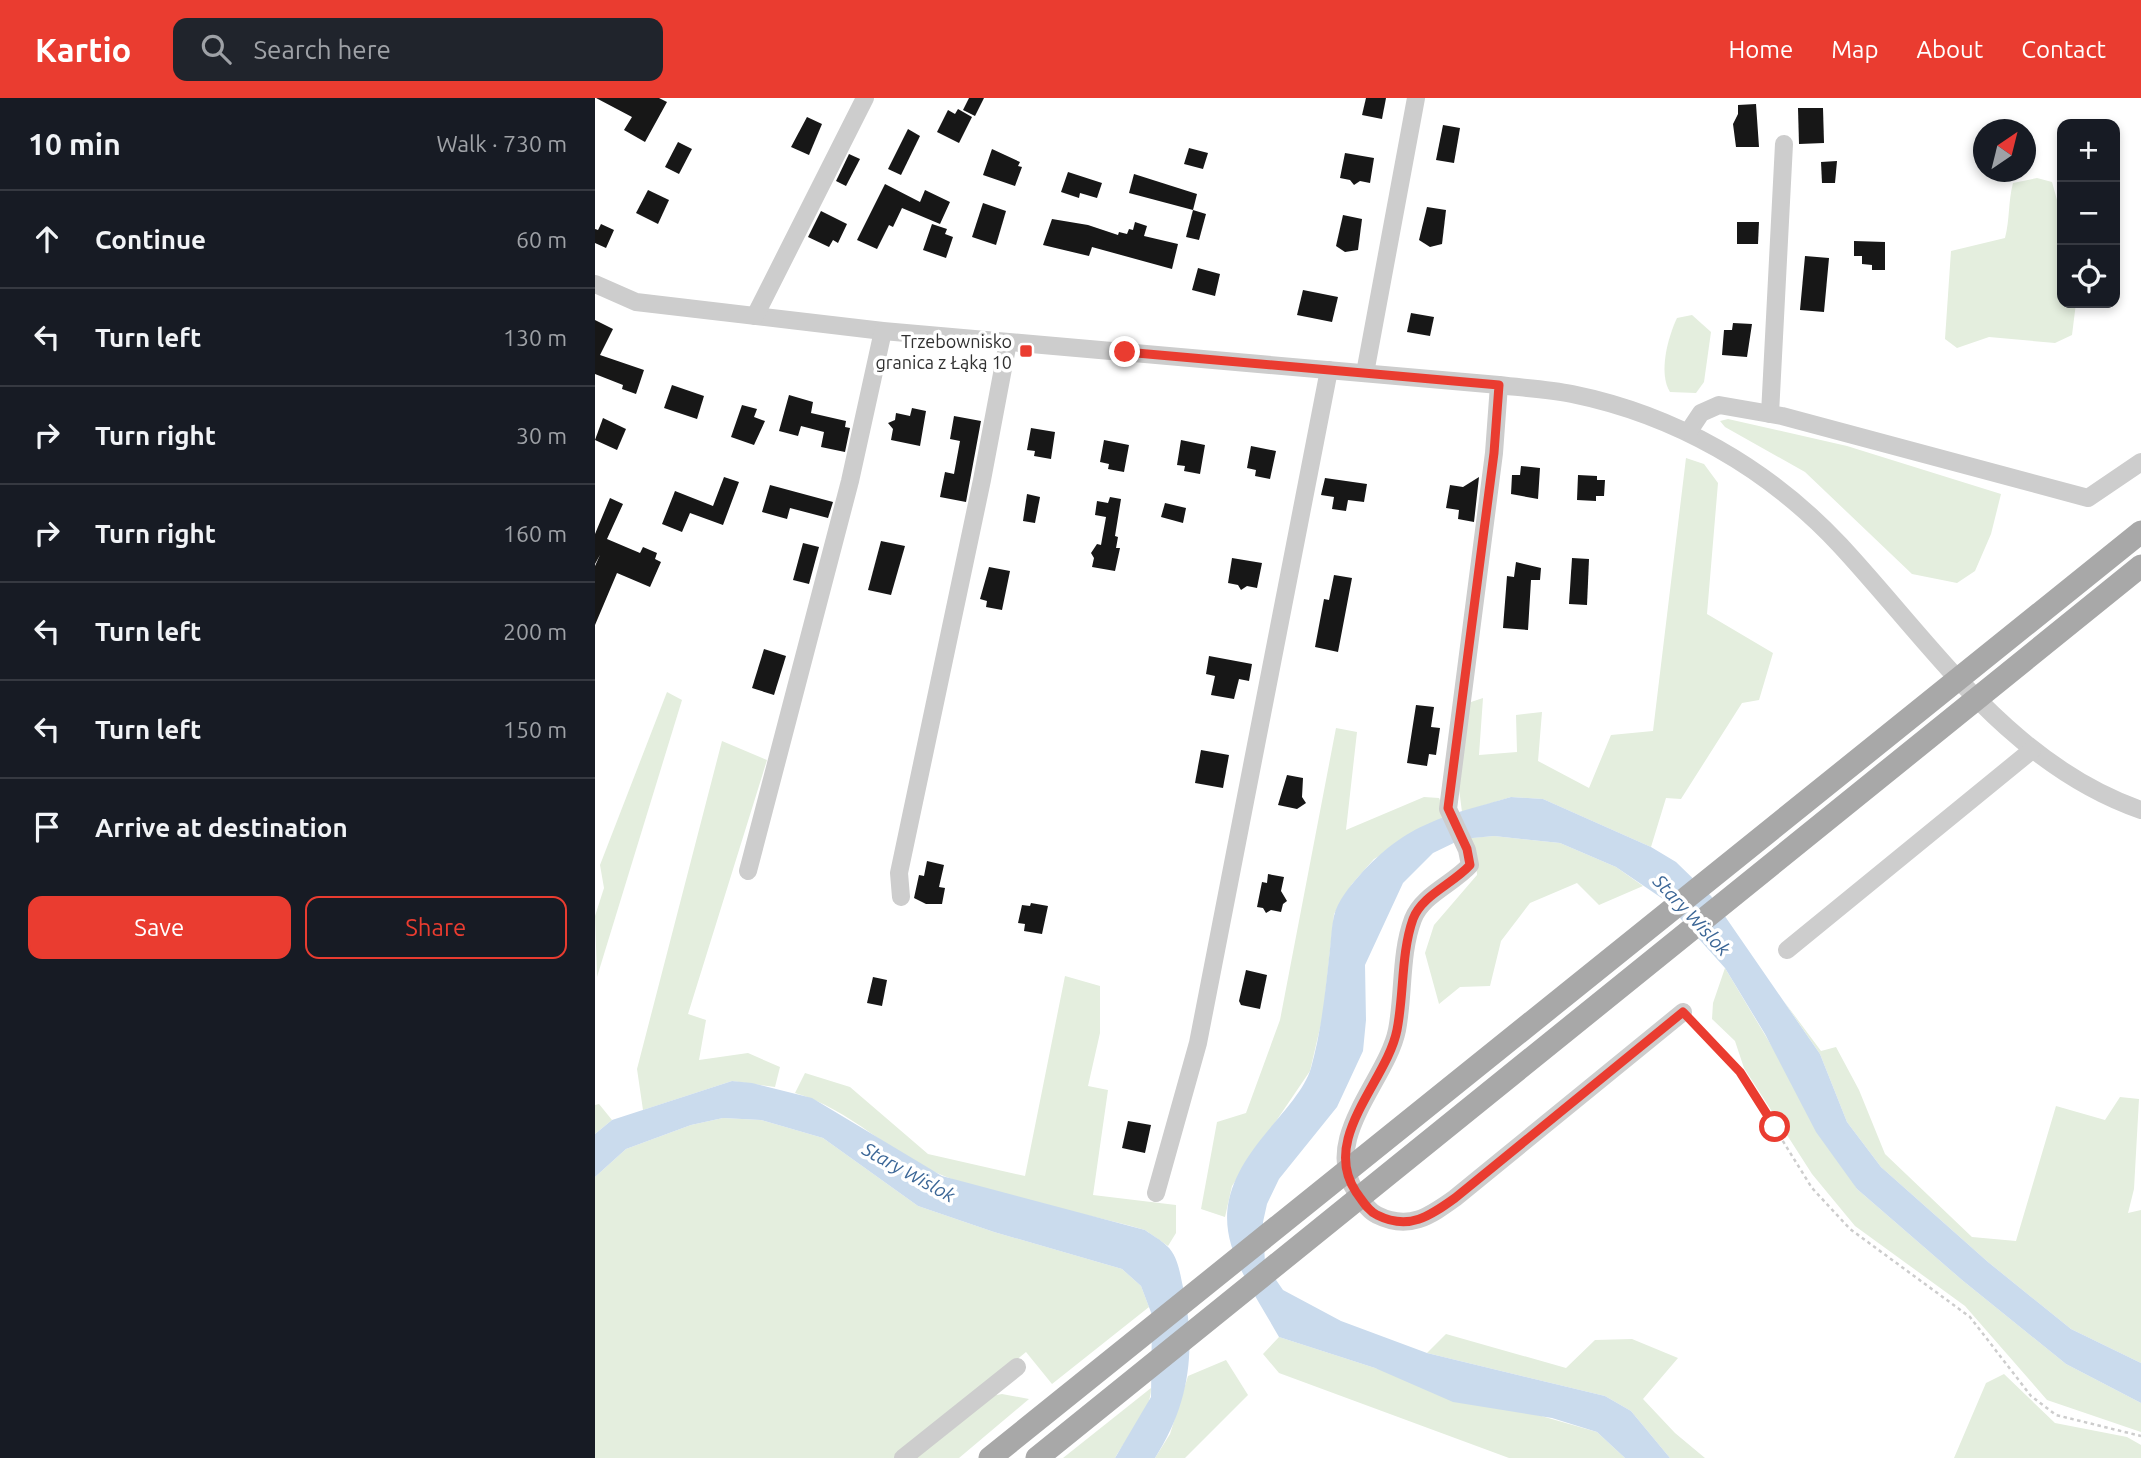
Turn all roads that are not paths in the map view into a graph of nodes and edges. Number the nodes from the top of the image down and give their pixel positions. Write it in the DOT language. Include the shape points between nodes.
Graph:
graph roads {
  1 [pos="865,98"];
  2 [pos="1416,98"];
  3 [pos="1784,144"];
  4 [pos="595,284"];
  5 [pos="755,316"];
  6 [pos="883,331"];
  7 [pos="1008,342"];
  8 [pos="1329,370"];
  9 [pos="1365,373"];
  10 [pos="1499,385"];
  11 [pos="1770,414"];
  12 [pos="1689,431"];
  13 [pos="2141,462"];
  14 [pos="2141,532"];
  15 [pos="2141,566"];
  16 [pos="2032,750"];
  17 [pos="2141,810"];
  18 [pos="748,871"];
  19 [pos="901,897"];
  20 [pos="1787,950"];
  21 [pos="1683,1012"];
  22 [pos="1156,1193"];
  23 [pos="1017,1367"];
  24 [pos="903,1458"];
  25 [pos="990,1458"];
  26 [pos="1037,1458"];
  1 -- 5 [label="street"];
  2 -- 9 [label="street"];
  3 -- 11 [label="street"];
  4 -- 5 [label="street" via="636,302"];
  5 -- 6 [label="street"];
  6 -- 7 [label="street"];
  6 -- 18 [label="street" via="850,481"];
  7 -- 8 [label="street"];
  7 -- 19 [label="street" via="899,873"];
  8 -- 9 [label="street"];
  8 -- 22 [label="street" via="1198,1043"];
  9 -- 10 [label="street"];
  10 -- 12 [label="street" via="1571,393 1630,408"];
  10 -- 21 [label="street" via="1448,808 1470,865 1430,897 1413,918 1397,1033 1358,1112 1345,1151 1349,1182 1376,1215 1398,1221 1424,1220"];
  11 -- 12 [label="street" via="1719,405 1701,413"];
  11 -- 13 [label="street" via="2088,498"];
  12 -- 16 [label="street" via="1771,483 1812,518 2003,725"];
  14 -- 25 [label="main road"];
  15 -- 26 [label="main road"];
  16 -- 17 [label="street" via="2095,791"];
  16 -- 20 [label="street"];
  23 -- 24 [label="street"];
}
